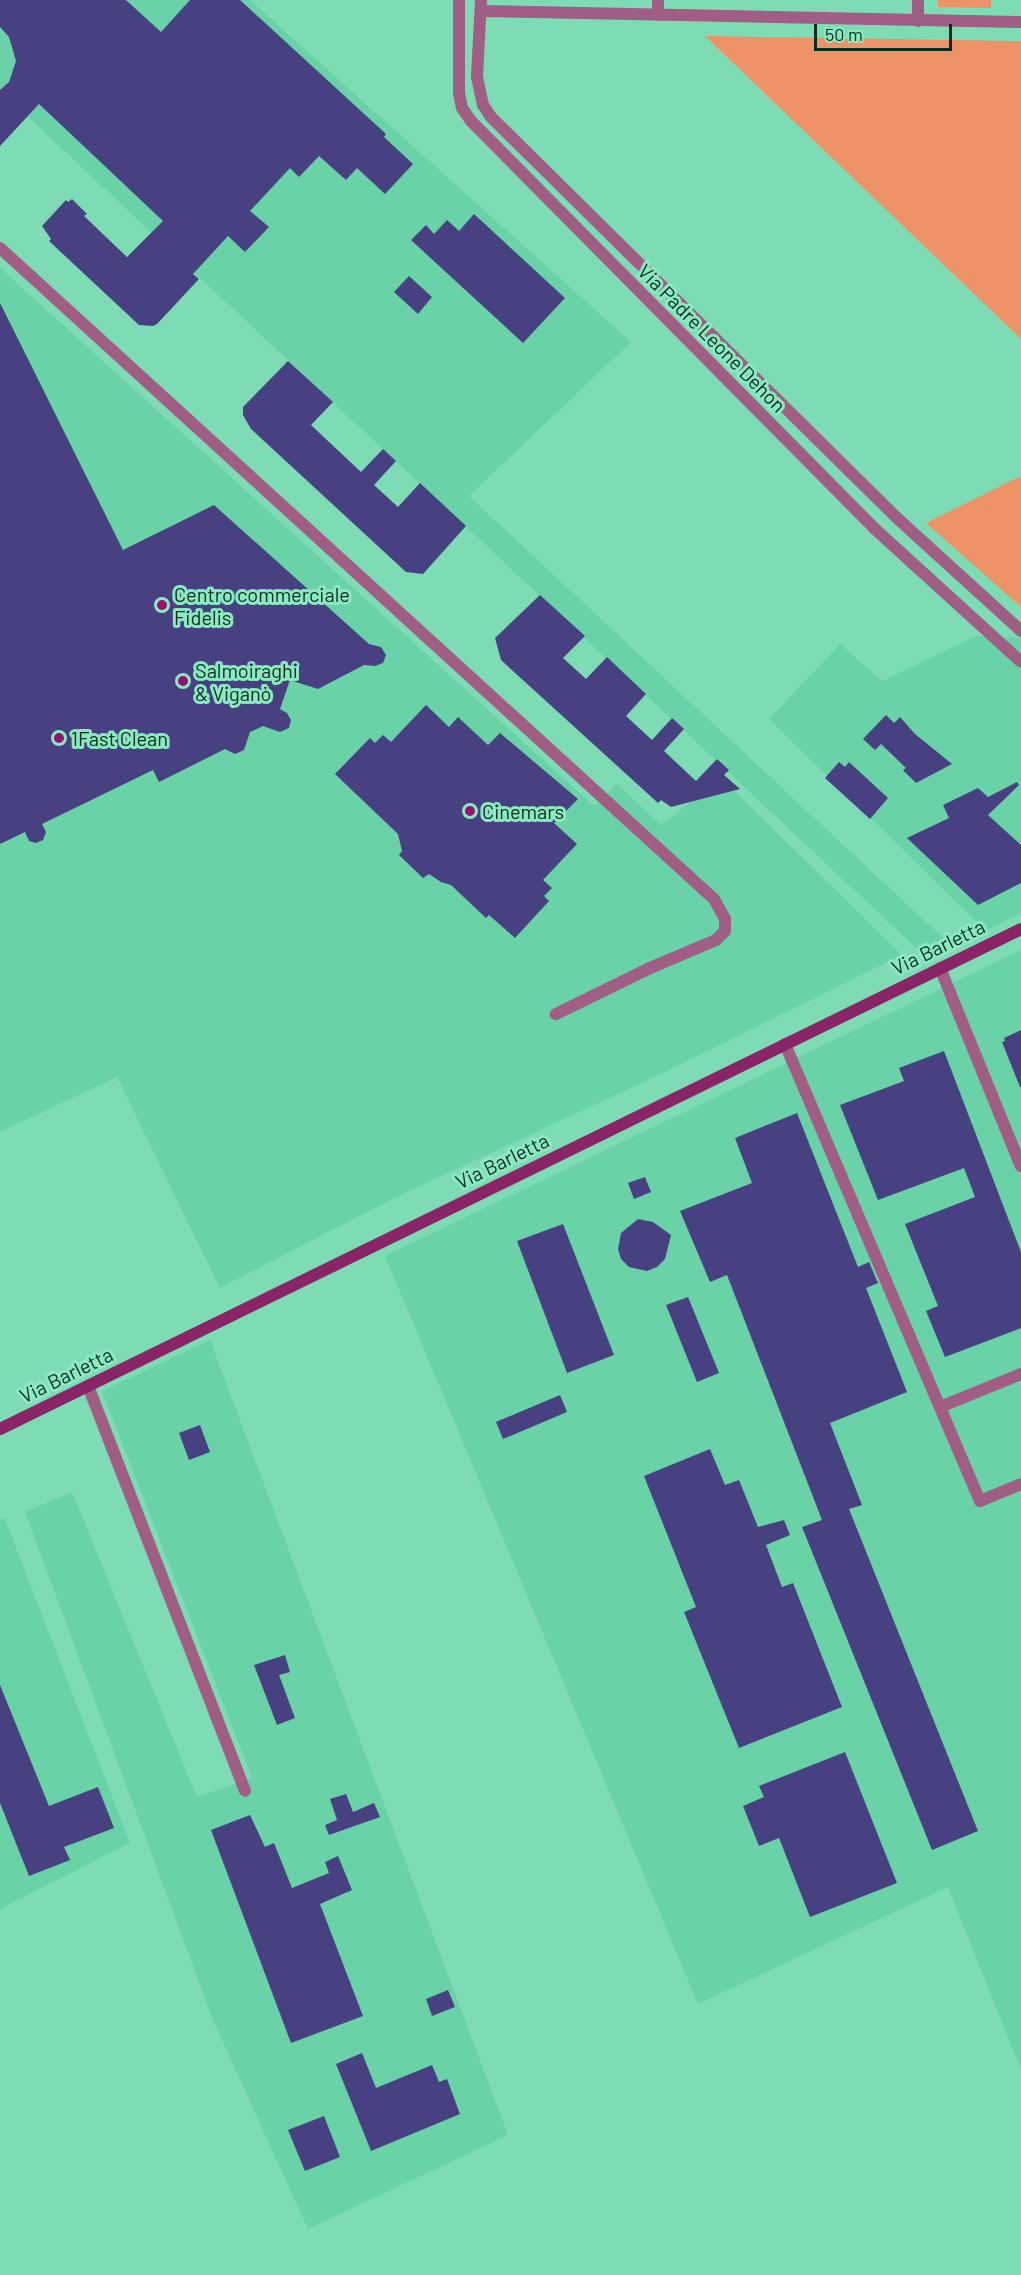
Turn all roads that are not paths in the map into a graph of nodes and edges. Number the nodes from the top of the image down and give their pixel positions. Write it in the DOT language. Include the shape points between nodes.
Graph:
graph roads {
  1 [pos="459,0"];
  2 [pos="658,0"];
  3 [pos="918,0"];
  4 [pos="481,5"];
  5 [pos="658,15"];
  6 [pos="918,21"];
  7 [pos="1021,22"];
  8 [pos="0,248"];
  9 [pos="1021,631"];
  10 [pos="1021,662"];
  11 [pos="1021,928"];
  12 [pos="940,968"];
  13 [pos="556,1014"];
  14 [pos="785,1044"];
  15 [pos="1021,1166"];
  16 [pos="1021,1374"];
  17 [pos="88,1386"];
  18 [pos="940,1407"];
  19 [pos="0,1429"];
  20 [pos="1021,1484"];
  21 [pos="245,1791"];
  1 -- 10 [label="street, Via Padre Leone Dehon" via="459,93 471,122 875,529"];
  2 -- 5 [label="street"];
  3 -- 6 [label="street"];
  4 -- 5 [label="street"];
  4 -- 9 [label="street, Via Padre Leone Dehon" via="479,93 491,117 897,518"];
  5 -- 6 [label="street"];
  6 -- 7 [label="street"];
  8 -- 13 [label="street" via="714,899 725,919 725,931 716,940"];
  11 -- 12 [label="main road, Via Barletta"];
  12 -- 14 [label="main road, Via Barletta"];
  12 -- 15 [label="street"];
  14 -- 17 [label="main road, Via Barletta"];
  14 -- 18 [label="street"];
  16 -- 18 [label="street"];
  17 -- 19 [label="main road, Via Barletta"];
  17 -- 21 [label="street"];
  18 -- 20 [label="street" via="980,1501"];
}
